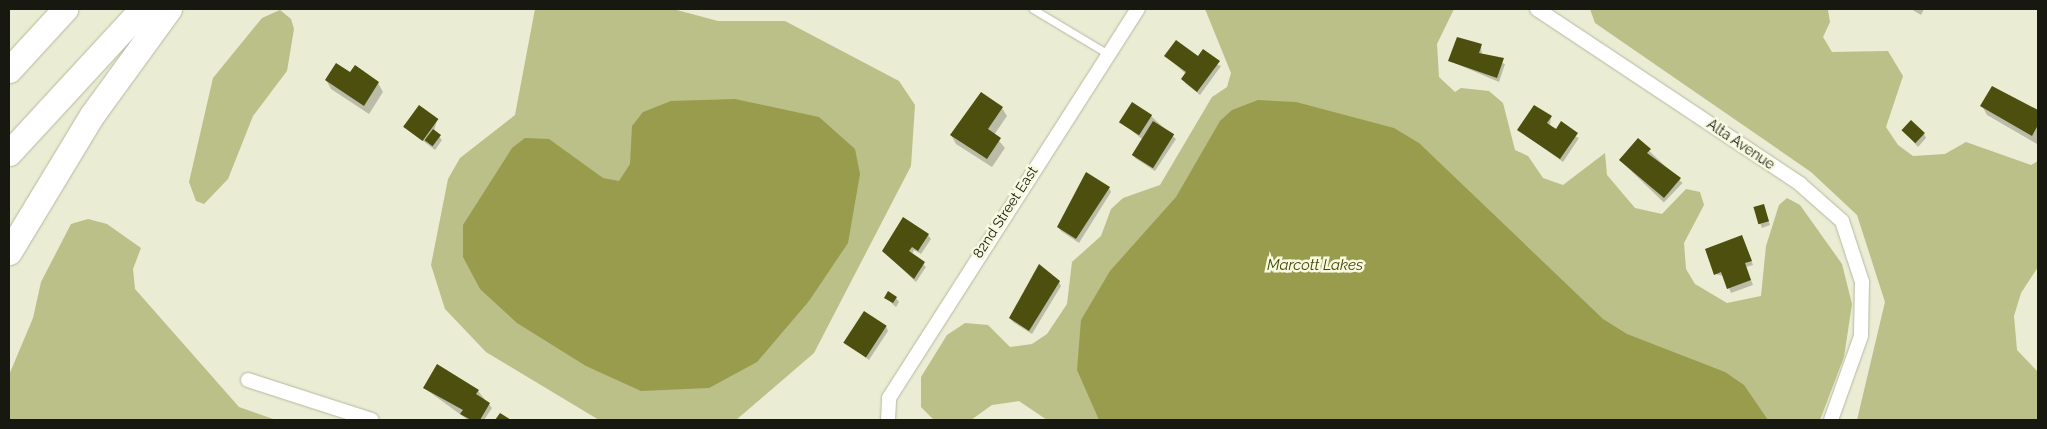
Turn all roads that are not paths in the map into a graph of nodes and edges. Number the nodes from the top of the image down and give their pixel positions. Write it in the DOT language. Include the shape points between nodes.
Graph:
graph roads {
  1 [pos="65,9"];
  2 [pos="142,9"];
  3 [pos="170,9"];
  4 [pos="1033,9"];
  5 [pos="1138,9"];
  6 [pos="1537,9"];
  7 [pos="1108,54"];
  8 [pos="9,70"];
  9 [pos="9,153"];
  10 [pos="9,252"];
  11 [pos="248,380"];
  12 [pos="372,420"];
  13 [pos="888,420"];
  14 [pos="1831,420"];
  1 -- 8 [label="highway"];
  2 -- 9 [label="highway"];
  3 -- 10 [label="highway" via="92,115"];
  4 -- 7 [label="lane"];
  5 -- 7 [label="street, 82nd Street East"];
  6 -- 14 [label="street, Alta Avenue" via="1800,184 1842,221 1862,282 1861,336"];
  7 -- 13 [label="street, 82nd Street East" via="889,398"];
  11 -- 12 [label="street"];
}
